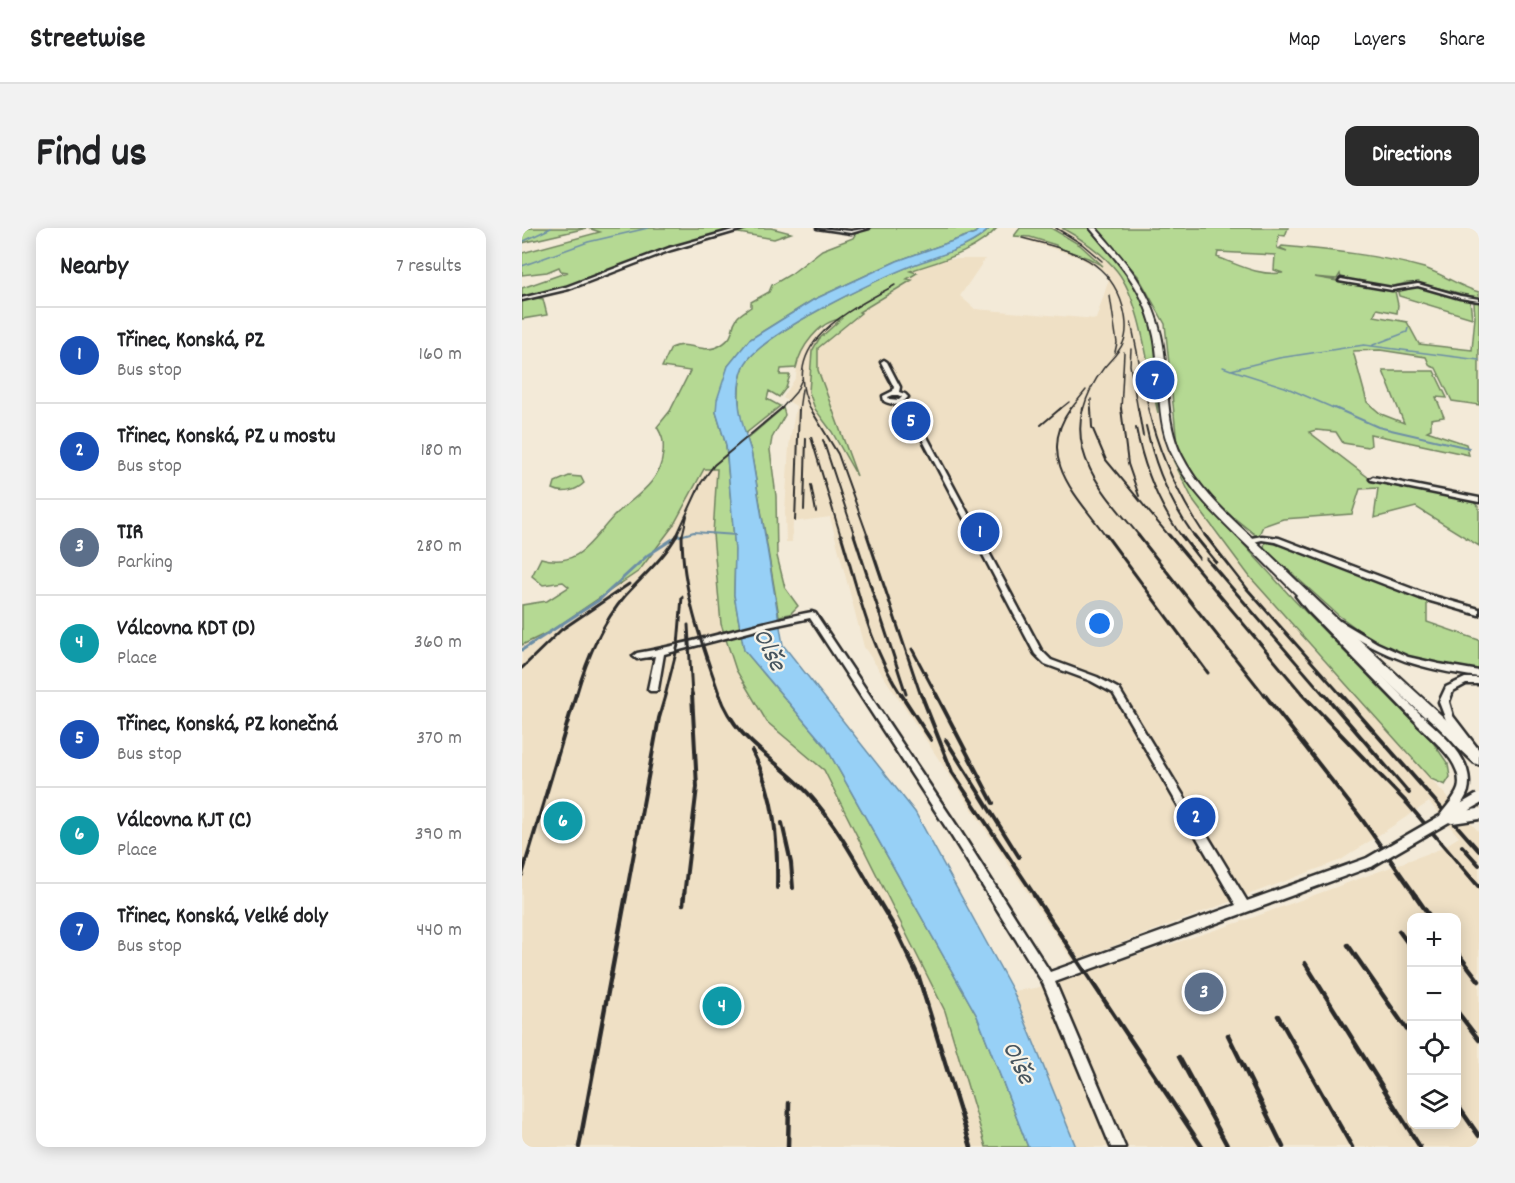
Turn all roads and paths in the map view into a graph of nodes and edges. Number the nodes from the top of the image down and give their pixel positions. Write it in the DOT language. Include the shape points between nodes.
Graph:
graph roads {
  1 [pos="744,228"];
  2 [pos="819,228"];
  3 [pos="867,228"];
  4 [pos="1093,228"];
  5 [pos="1341,280"];
  6 [pos="522,299"];
  7 [pos="1479,300"];
  8 [pos="884,362"];
  9 [pos="1373,479"];
  10 [pos="1479,500"];
  11 [pos="1249,541"];
  12 [pos="1288,580"];
  13 [pos="1479,612"];
  14 [pos="1326,614"];
  15 [pos="660,653"];
  16 [pos="637,656"];
  17 [pos="1479,674"];
  18 [pos="1479,681"];
  19 [pos="653,689"];
  20 [pos="1479,758"];
  21 [pos="1479,799"];
  22 [pos="1479,814"];
  23 [pos="1444,819"];
  24 [pos="1244,907"];
  25 [pos="1047,979"];
  26 [pos="1118,1147"];
  1 -- 6 [label="street" via="670,249 559,291"];
  2 -- 3 [label="street" via="851,232"];
  4 -- 11 [label="main road" via="1129,269 1152,314 1169,432 1176,454 1202,494"];
  5 -- 7 [label="street" via="1392,289 1418,285"];
  8 -- 24 [label="street" via="898,397 921,429 1038,652 1048,662 1116,691"];
  9 -- 10 [label="street"];
  11 -- 12 [label="main road"];
  11 -- 13 [label="street" via="1276,540 1423,596"];
  12 -- 14 [label="main road"];
  12 -- 23 [label="street, bridge" via="1459,764 1464,789"];
  14 -- 17 [label="street" via="1373,646 1407,661"];
  14 -- 20 [label="main road"];
  15 -- 16 [label="street"];
  15 -- 19 [label="street"];
  15 -- 25 [label="street" via="812,615"];
  18 -- 20 [label="street" via="1449,688 1444,702 1449,717"];
  21 -- 23 [label="street, bridge"];
  22 -- 23 [label="street, bridge"];
  23 -- 24 [label="street, bridge" via="1370,862"];
  24 -- 25 [label="street"];
  25 -- 26 [label="street"];
}
